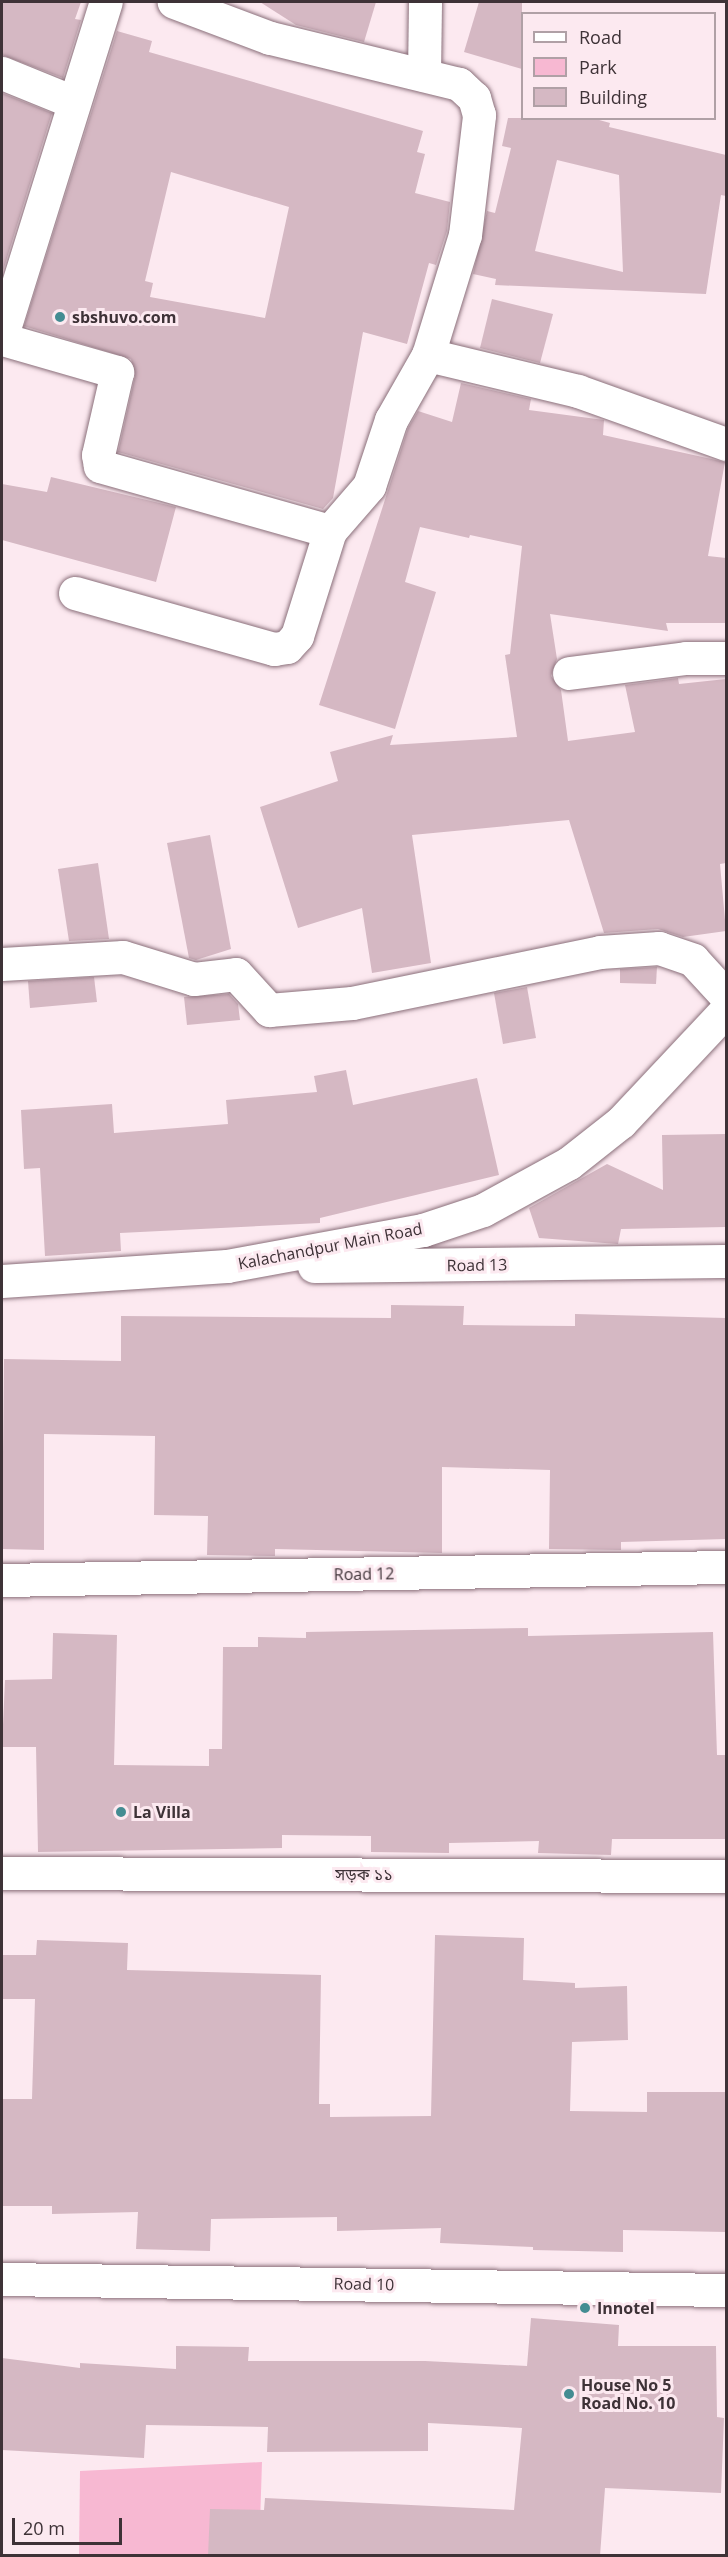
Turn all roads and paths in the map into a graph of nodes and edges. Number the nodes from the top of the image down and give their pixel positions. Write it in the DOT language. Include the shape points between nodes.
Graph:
graph roads {
  1 [pos="106,2"];
  2 [pos="174,2"];
  3 [pos="425,2"];
  4 [pos="2,73"];
  5 [pos="424,75"];
  6 [pos="73,102"];
  7 [pos="2,337"];
  8 [pos="428,355"];
  9 [pos="726,444"];
  10 [pos="330,531"];
  11 [pos="75,593"];
  12 [pos="726,658"];
  13 [pos="569,673"];
  14 [pos="2,964"];
  15 [pos="726,996"];
  16 [pos="726,1010"];
  17 [pos="726,1261"];
  18 [pos="227,1266"];
  19 [pos="2,1281"];
  20 [pos="726,1567"];
  21 [pos="2,1580"];
  22 [pos="2,1873"];
  23 [pos="726,1876"];
  24 [pos="2,2279"];
  25 [pos="726,2290"];
  1 -- 6 [label="street"];
  2 -- 5 [label="street" via="270,38"];
  3 -- 5 [label="street"];
  4 -- 6 [label="street"];
  5 -- 8 [label="street" via="459,84 474,98 479,115 465,235"];
  6 -- 7 [label="street"];
  7 -- 10 [label="street" via="117,372 98,455 100,466"];
  8 -- 9 [label="street" via="578,391"];
  8 -- 10 [label="street" via="391,420 369,486"];
  10 -- 11 [label="street" via="297,636 287,647 274,649"];
  12 -- 13 [label="street" via="686,658"];
  14 -- 15 [label="street" via="123,957 194,979 236,974 269,1010 352,1003 600,952 658,948 693,960"];
  16 -- 18 [label="street, Kalachandpur Main Road" via="621,1122 569,1163 483,1210 423,1230"];
  17 -- 18 [label="street, Road 13"];
  18 -- 19 [label="street, Kalachandpur Main Road"];
  20 -- 21 [label="street, Road 12"];
  22 -- 23 [label="street, সড়ক ১১"];
  24 -- 25 [label="street, Road 10"];
}
